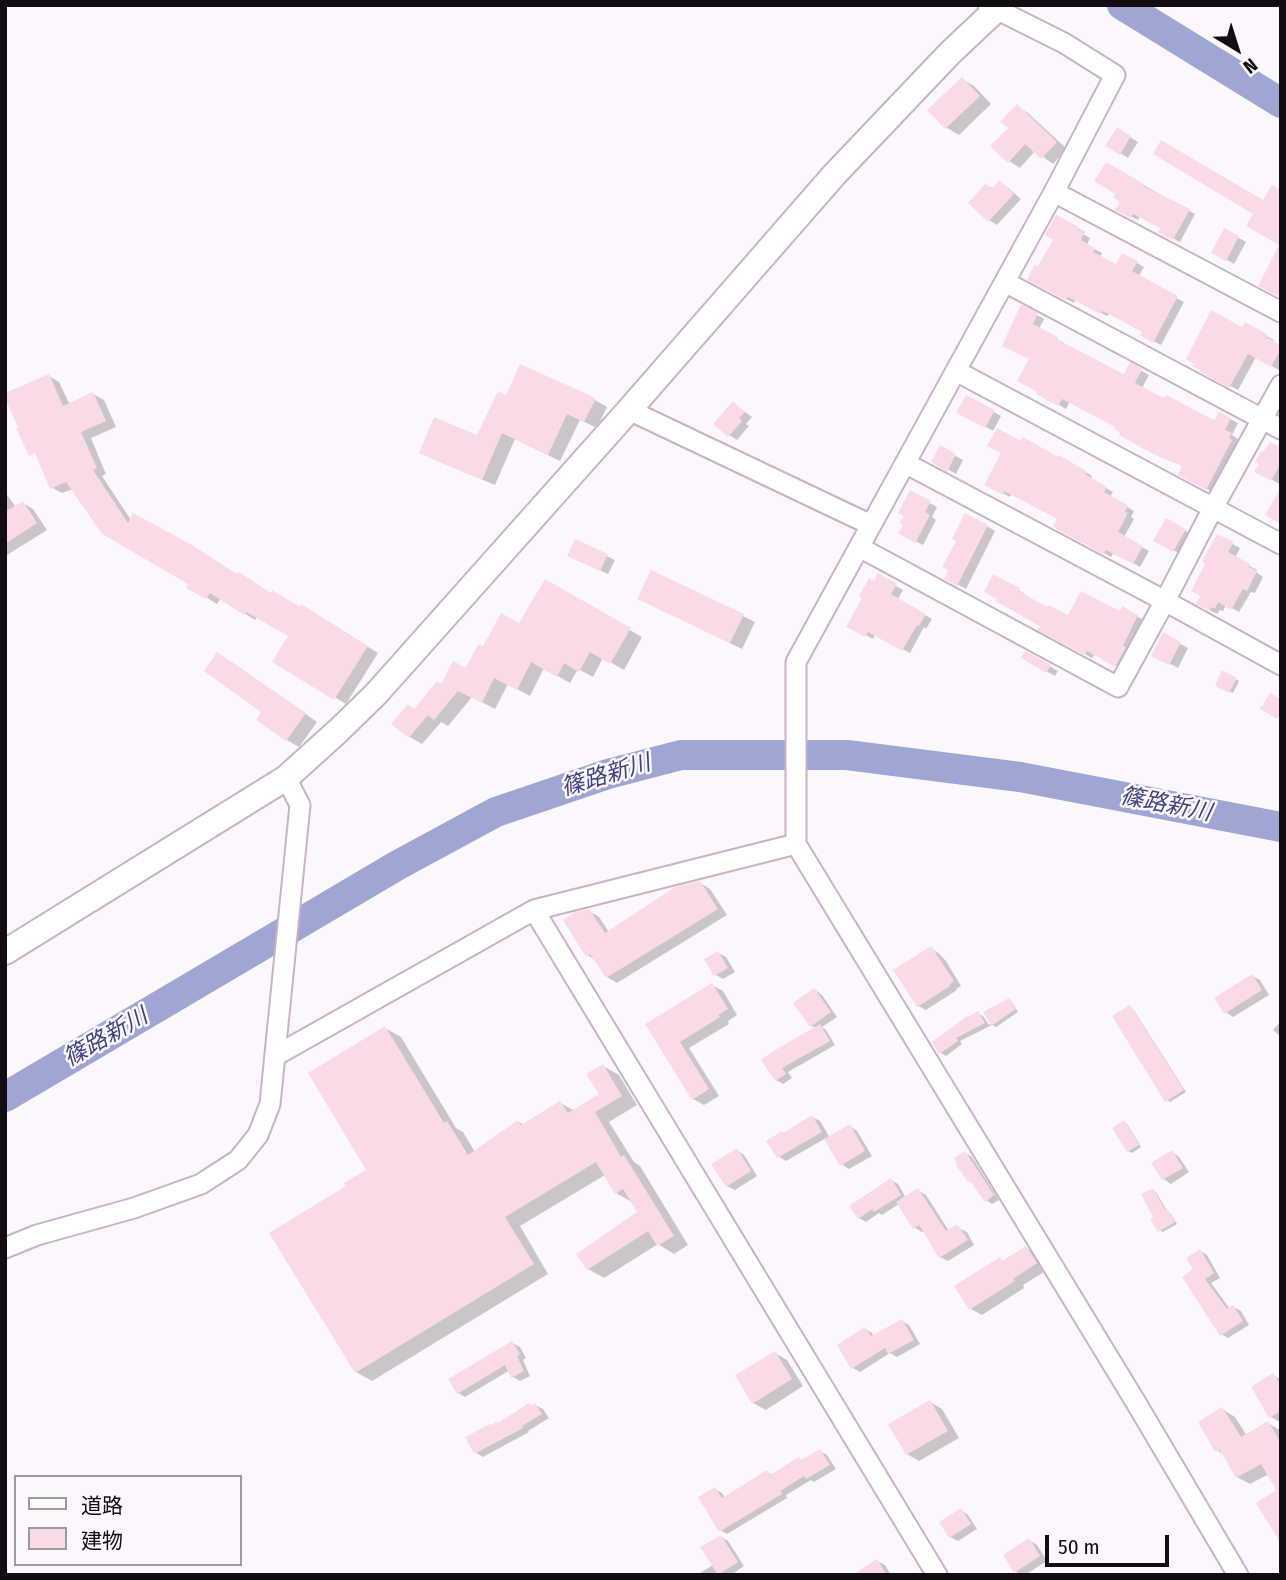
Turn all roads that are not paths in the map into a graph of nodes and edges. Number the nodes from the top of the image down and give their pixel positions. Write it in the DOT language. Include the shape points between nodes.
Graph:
graph roads {
  1 [pos="995,7"];
  2 [pos="1054,192"];
  3 [pos="1005,282"];
  4 [pos="1281,312"];
  5 [pos="956,371"];
  6 [pos="1281,385"];
  7 [pos="629,411"];
  8 [pos="1262,419"];
  9 [pos="1281,429"];
  10 [pos="905,463"];
  11 [pos="1213,508"];
  12 [pos="872,525"];
  13 [pos="1281,544"];
  14 [pos="859,547"];
  15 [pos="1165,601"];
  16 [pos="1281,665"];
  17 [pos="286,778"];
  18 [pos="796,844"];
  19 [pos="534,910"];
  20 [pos="5,952"];
  21 [pos="275,1056"];
  22 [pos="5,1248"];
  23 [pos="937,1575"];
  24 [pos="1238,1575"];
  1 -- 2 [label="street" via="1115,75"];
  1 -- 7 [label="street" via="834,175"];
  2 -- 3 [label="street"];
  2 -- 4 [label="street"];
  3 -- 5 [label="street"];
  3 -- 8 [label="street"];
  5 -- 10 [label="street"];
  5 -- 11 [label="street"];
  6 -- 8 [label="street"];
  7 -- 12 [label="street"];
  7 -- 17 [label="street" via="376,694"];
  8 -- 9 [label="street"];
  8 -- 11 [label="street"];
  10 -- 12 [label="street"];
  10 -- 15 [label="street"];
  11 -- 13 [label="street"];
  11 -- 15 [label="street"];
  12 -- 14 [label="street"];
  14 -- 15 [label="street" via="1118,687"];
  14 -- 18 [label="street" via="796,662"];
  15 -- 16 [label="street"];
  17 -- 20 [label="street"];
  17 -- 21 [label="street" via="300,805"];
  18 -- 19 [label="street"];
  18 -- 24 [label="street"];
  19 -- 21 [label="street"];
  19 -- 23 [label="street"];
  21 -- 22 [label="street" via="270,1104 258,1135 238,1160 201,1184"];
}
